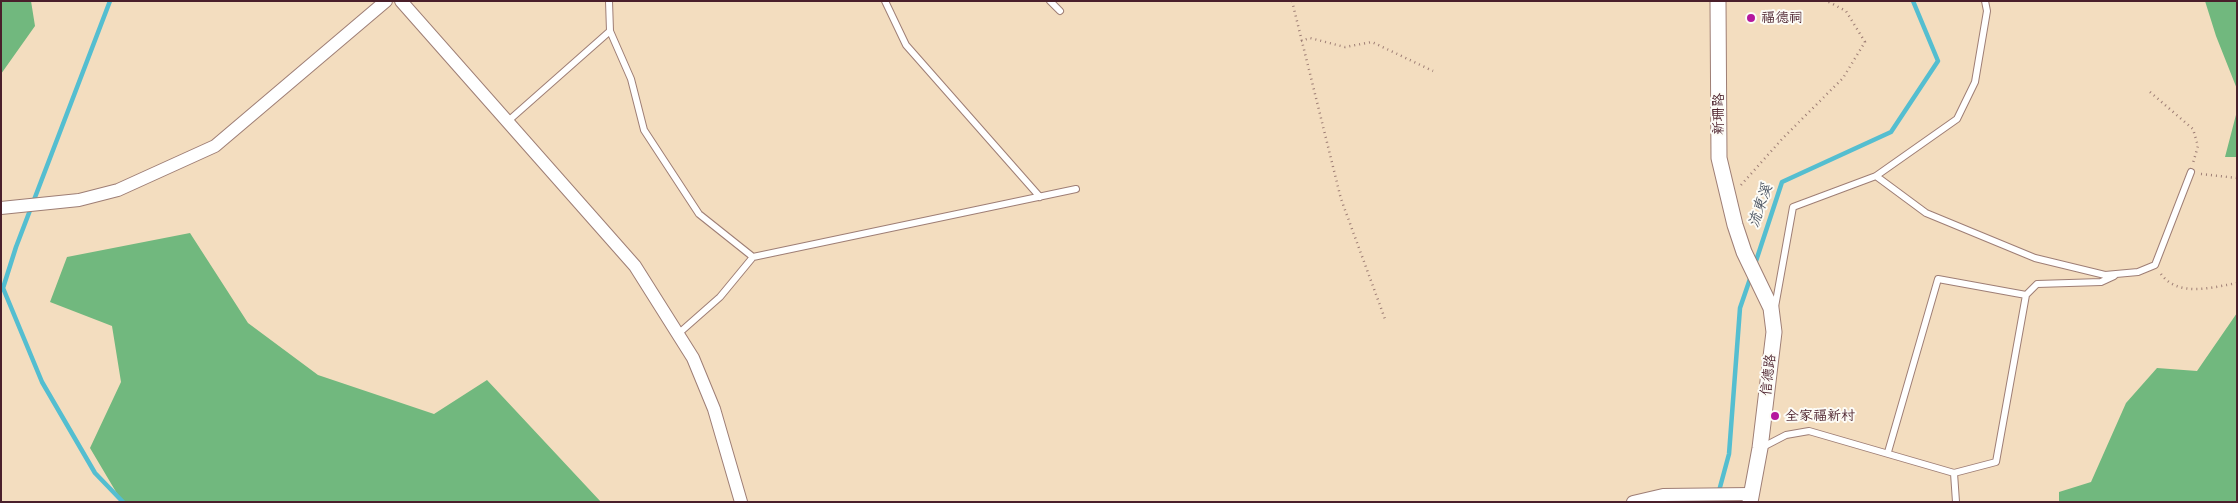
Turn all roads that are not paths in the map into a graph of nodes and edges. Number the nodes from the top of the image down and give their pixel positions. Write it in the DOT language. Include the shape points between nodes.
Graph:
graph roads {
  1 [pos="386,1"];
  2 [pos="401,1"];
  3 [pos="609,1"];
  4 [pos="885,1"];
  5 [pos="1050,1"];
  6 [pos="1718,1"];
  7 [pos="1985,1"];
  8 [pos="1060,12"];
  9 [pos="610,31"];
  10 [pos="507,122"];
  11 [pos="2191,172"];
  12 [pos="1876,176"];
  13 [pos="1076,189"];
  14 [pos="1040,197"];
  15 [pos="1,208"];
  16 [pos="753,257"];
  17 [pos="2119,273"];
  18 [pos="2026,295"];
  19 [pos="1772,313"];
  20 [pos="678,334"];
  21 [pos="1760,448"];
  22 [pos="1888,452"];
  23 [pos="1954,473"];
  24 [pos="1751,498"];
  25 [pos="741,502"];
  26 [pos="1633,502"];
  27 [pos="1956,502"];
  1 -- 15 [label="street" via="215,146 118,190 79,200"];
  2 -- 10 [label="street"];
  3 -- 9 [label="lane"];
  4 -- 14 [label="lane" via="906,45"];
  5 -- 8 [label="lane"];
  6 -- 19 [label="street, 新珊路" via="1719,158 1744,252"];
  7 -- 12 [label="lane" via="1987,11 1975,82 1956,119"];
  9 -- 10 [label="lane"];
  9 -- 16 [label="lane" via="630,80 644,130 664,164 699,214"];
  10 -- 20 [label="street" via="635,266"];
  11 -- 17 [label="lane" via="2155,265 2138,272"];
  12 -- 17 [label="lane" via="1926,213 2035,258 2104,274"];
  12 -- 19 [label="lane" via="1793,207"];
  13 -- 14 [label="lane"];
  14 -- 16 [label="lane"];
  16 -- 20 [label="lane" via="720,297"];
  17 -- 18 [label="lane" via="2100,282 2037,284"];
  18 -- 22 [label="lane" via="1938,279"];
  18 -- 23 [label="lane" via="1996,462"];
  19 -- 21 [label="street, 信德路" via="1774,332"];
  20 -- 25 [label="street" via="693,358 714,409"];
  21 -- 22 [label="lane" via="1786,436 1809,431"];
  21 -- 24 [label="street, 信德路"];
  22 -- 23 [label="lane"];
  23 -- 27 [label="lane"];
  24 -- 26 [label="street" via="1736,494 1663,495"];
}
